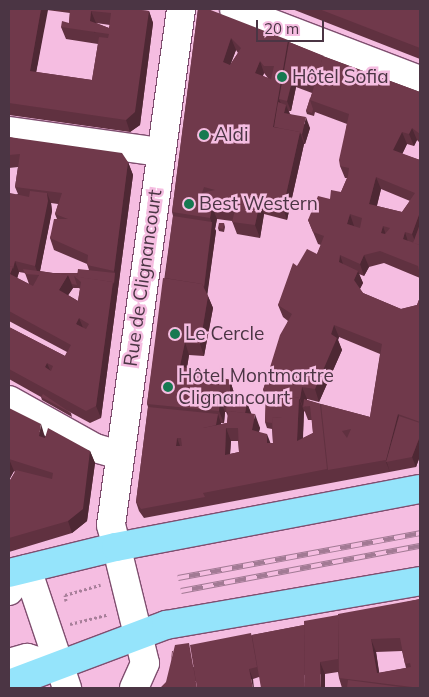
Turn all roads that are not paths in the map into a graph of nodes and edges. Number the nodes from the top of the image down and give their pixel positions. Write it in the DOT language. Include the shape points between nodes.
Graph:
graph roads {
  1 [pos="181,9"];
  2 [pos="234,9"];
  3 [pos="420,80"];
  4 [pos="9,131"];
  5 [pos="160,152"];
  6 [pos="9,400"];
  7 [pos="120,455"];
  8 [pos="420,489"];
  9 [pos="420,501"];
  10 [pos="116,547"];
  11 [pos="18,571"];
  12 [pos="420,581"];
  13 [pos="9,591"];
  14 [pos="420,591"];
  15 [pos="140,634"];
  16 [pos="9,663"];
  17 [pos="62,682"];
  18 [pos="9,684"];
  19 [pos="134,688"];
  1 -- 5 [label="street, Rue de Clignancourt"];
  2 -- 3 [label="street"];
  4 -- 5 [label="street"];
  5 -- 7 [label="street, Rue de Clignancourt"];
  6 -- 7 [label="street" via="95,448"];
  7 -- 10 [label="street, Rue de Clignancourt" via="111,525"];
  8 -- 10 [label="main road"];
  9 -- 10 [label="street" via="162,549"];
  10 -- 11 [label="main road"];
  10 -- 15 [label="street, Rue de Clignancourt"];
  11 -- 13 [label="street"];
  11 -- 17 [label="street"];
  12 -- 15 [label="main road" via="166,626"];
  14 -- 15 [label="street" via="167,636"];
  15 -- 17 [label="main road"];
  15 -- 19 [label="street, Rue de Clignancourt" via="144,663"];
  16 -- 17 [label="street" via="27,658"];
  17 -- 18 [label="main road"];
}
